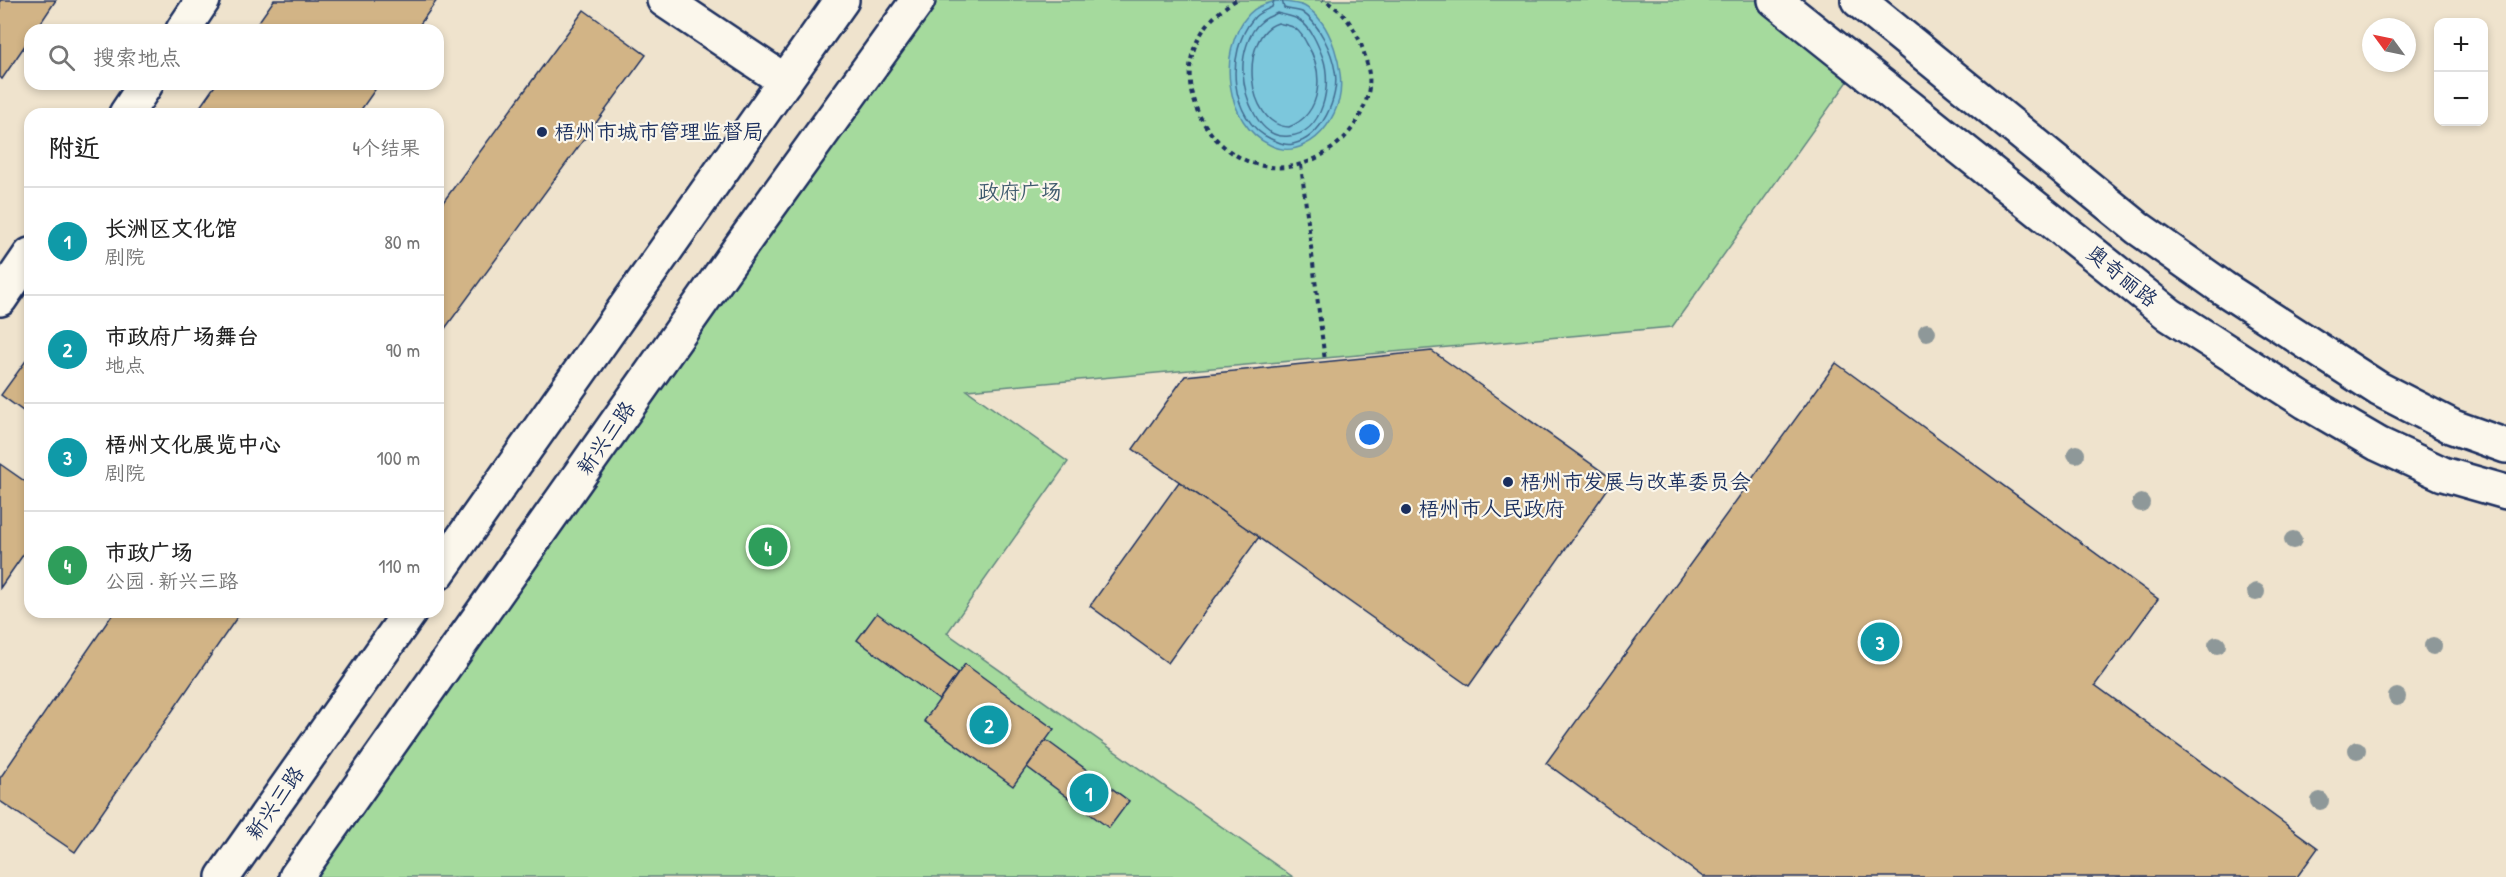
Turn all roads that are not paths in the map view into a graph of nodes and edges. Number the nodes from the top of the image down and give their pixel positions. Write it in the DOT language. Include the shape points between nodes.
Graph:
graph roads {
  1 [pos="204,0"];
  2 [pos="664,0"];
  3 [pos="842,0"];
  4 [pos="918,0"];
  5 [pos="1775,0"];
  6 [pos="1858,0"];
  7 [pos="187,24"];
  8 [pos="785,81"];
  9 [pos="142,90"];
  10 [pos="130,108"];
  11 [pos="24,264"];
  12 [pos="0,299"];
  13 [pos="2506,446"];
  14 [pos="2506,492"];
  15 [pos="444,564"];
  16 [pos="406,618"];
  17 [pos="223,877"];
  18 [pos="296,877"];
  1 -- 7 [label="main road"];
  2 -- 8 [label="main road"];
  3 -- 8 [label="main road"];
  4 -- 18 [label="main road, 新兴三路"];
  5 -- 14 [label="main road, 奥奇丽路" via="2170,315 2378,444 2443,474"];
  6 -- 13 [label="main road" via="2138,228 2223,288 2379,389 2453,427"];
  8 -- 15 [label="main road"];
  9 -- 10 [label="main road"];
  11 -- 12 [label="main road"];
  16 -- 17 [label="main road, 新兴三路"];
}
